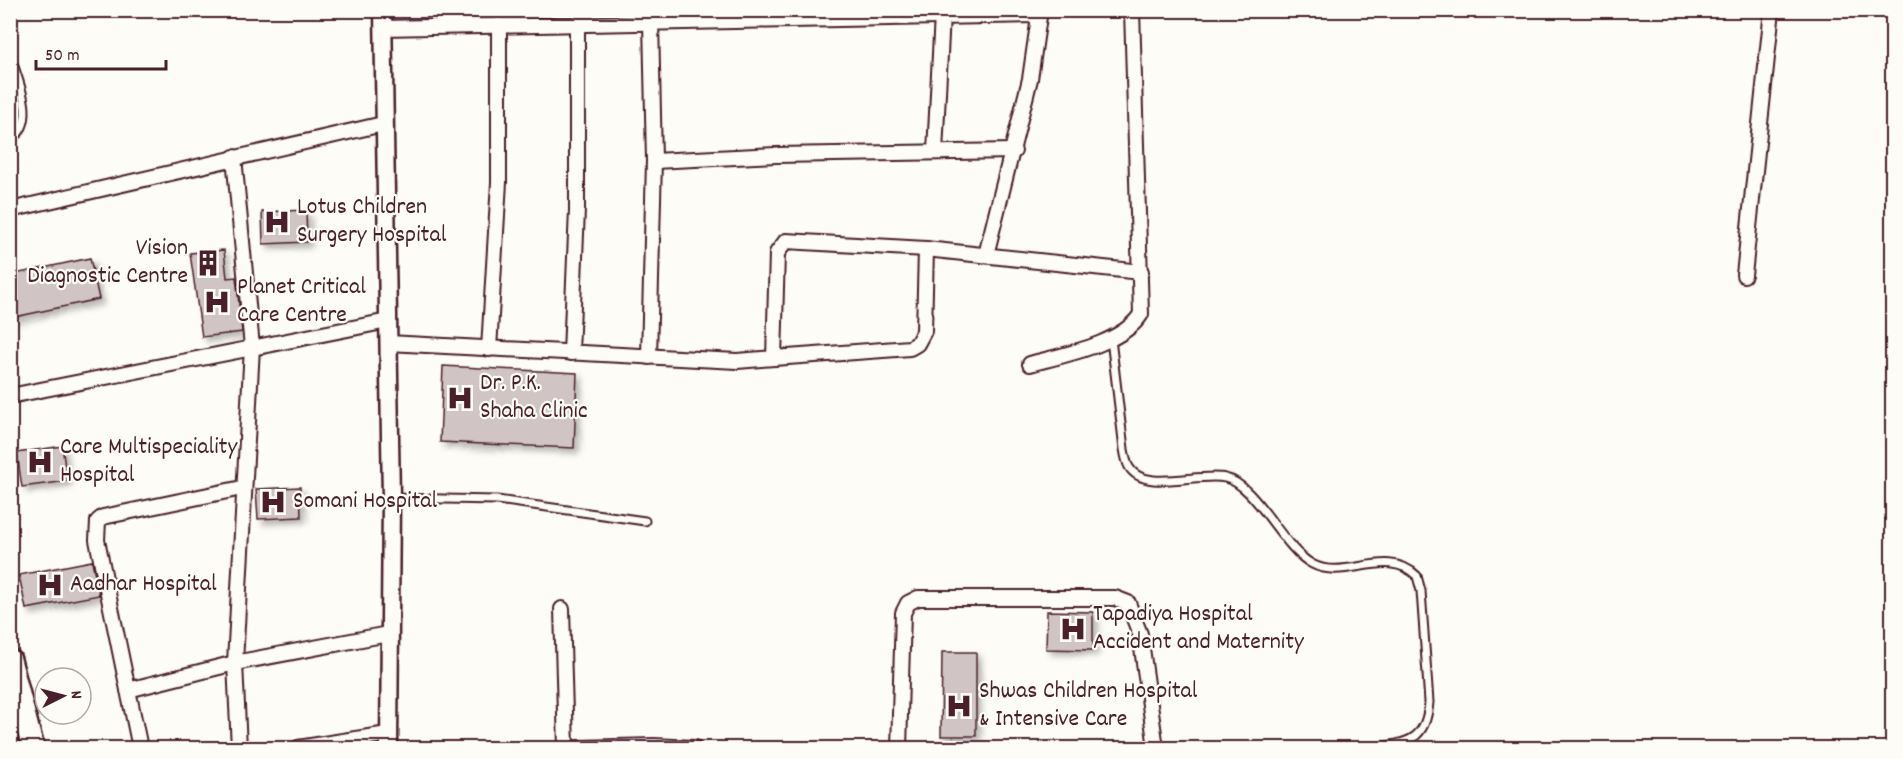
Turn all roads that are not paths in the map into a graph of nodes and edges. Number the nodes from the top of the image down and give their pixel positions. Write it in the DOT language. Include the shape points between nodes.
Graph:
graph roads {
  1 [pos="383,10"];
  2 [pos="1132,10"];
  3 [pos="1772,10"];
  4 [pos="1040,13"];
  5 [pos="942,15"];
  6 [pos="651,21"];
  7 [pos="577,23"];
  8 [pos="499,25"];
  9 [pos="383,28"];
  10 [pos="10,54"];
  11 [pos="383,124"];
  12 [pos="10,140"];
  13 [pos="1014,151"];
  14 [pos="935,152"];
  15 [pos="234,157"];
  16 [pos="654,161"];
  17 [pos="10,210"];
  18 [pos="926,249"];
  19 [pos="986,255"];
  20 [pos="1141,272"];
  21 [pos="1744,275"];
  22 [pos="388,321"];
  23 [pos="1111,338"];
  24 [pos="388,343"];
  25 [pos="252,347"];
  26 [pos="489,349"];
  27 [pos="571,353"];
  28 [pos="649,357"];
  29 [pos="774,358"];
  30 [pos="1030,364"];
  31 [pos="10,396"];
  32 [pos="242,488"];
  33 [pos="391,498"];
  34 [pos="645,521"];
  35 [pos="562,609"];
  36 [pos="388,634"];
  37 [pos="10,660"];
  38 [pos="235,663"];
  39 [pos="128,690"];
  40 [pos="388,741"];
  41 [pos="654,747"];
  42 [pos="33,748"];
  43 [pos="140,748"];
  44 [pos="238,748"];
  45 [pos="298,748"];
  46 [pos="566,748"];
  47 [pos="577,748"];
  48 [pos="695,748"];
  49 [pos="899,748"];
  50 [pos="1156,748"];
  51 [pos="1367,748"];
  1 -- 9 [label="street"];
  2 -- 20 [label="street"];
  3 -- 21 [label="street"];
  4 -- 5 [label="street"];
  4 -- 13 [label="street"];
  5 -- 6 [label="street"];
  5 -- 14 [label="street"];
  6 -- 7 [label="street"];
  6 -- 16 [label="street"];
  7 -- 8 [label="street"];
  7 -- 27 [label="street" via="577,210"];
  8 -- 9 [label="street"];
  8 -- 26 [label="street" via="499,182"];
  9 -- 11 [label="street"];
  10 -- 12 [label="lane" via="26,111 24,127"];
  11 -- 15 [label="street"];
  11 -- 22 [label="street"];
  13 -- 14 [label="street"];
  13 -- 19 [label="street"];
  14 -- 16 [label="street"];
  15 -- 17 [label="street"];
  15 -- 25 [label="street"];
  16 -- 28 [label="street"];
  18 -- 19 [label="street"];
  18 -- 29 [label="street" via="924,331 918,344 910,348"];
  18 -- 29 [label="street" via="795,240 781,245 777,253"];
  19 -- 20 [label="street"];
  20 -- 23 [label="street" via="1141,314 1128,330"];
  22 -- 24 [label="street"];
  22 -- 25 [label="street"];
  23 -- 30 [label="street"];
  23 -- 51 [label="lane" via="1124,449 1129,467 1139,478 1226,478 1240,485 1312,565 1326,569 1384,563 1400,565 1417,576 1422,591 1428,721 1419,735 1408,742"];
  24 -- 26 [label="street"];
  24 -- 33 [label="street"];
  25 -- 31 [label="street"];
  25 -- 32 [label="street"];
  26 -- 27 [label="street"];
  27 -- 28 [label="street"];
  28 -- 29 [label="street" via="736,361"];
  32 -- 38 [label="street"];
  32 -- 39 [label="street" via="98,521 97,540"];
  33 -- 34 [label="lane" via="496,500"];
  33 -- 36 [label="street"];
  35 -- 46 [label="street"];
  36 -- 38 [label="street"];
  36 -- 40 [label="street"];
  37 -- 42 [label="main road"];
  38 -- 39 [label="street"];
  38 -- 44 [label="street"];
  39 -- 43 [label="street"];
  40 -- 45 [label="street"];
  41 -- 47 [label="street"];
  41 -- 48 [label="street"];
  49 -- 50 [label="street" via="903,613 908,603 918,598 1115,598 1128,603 1140,634"];
}
